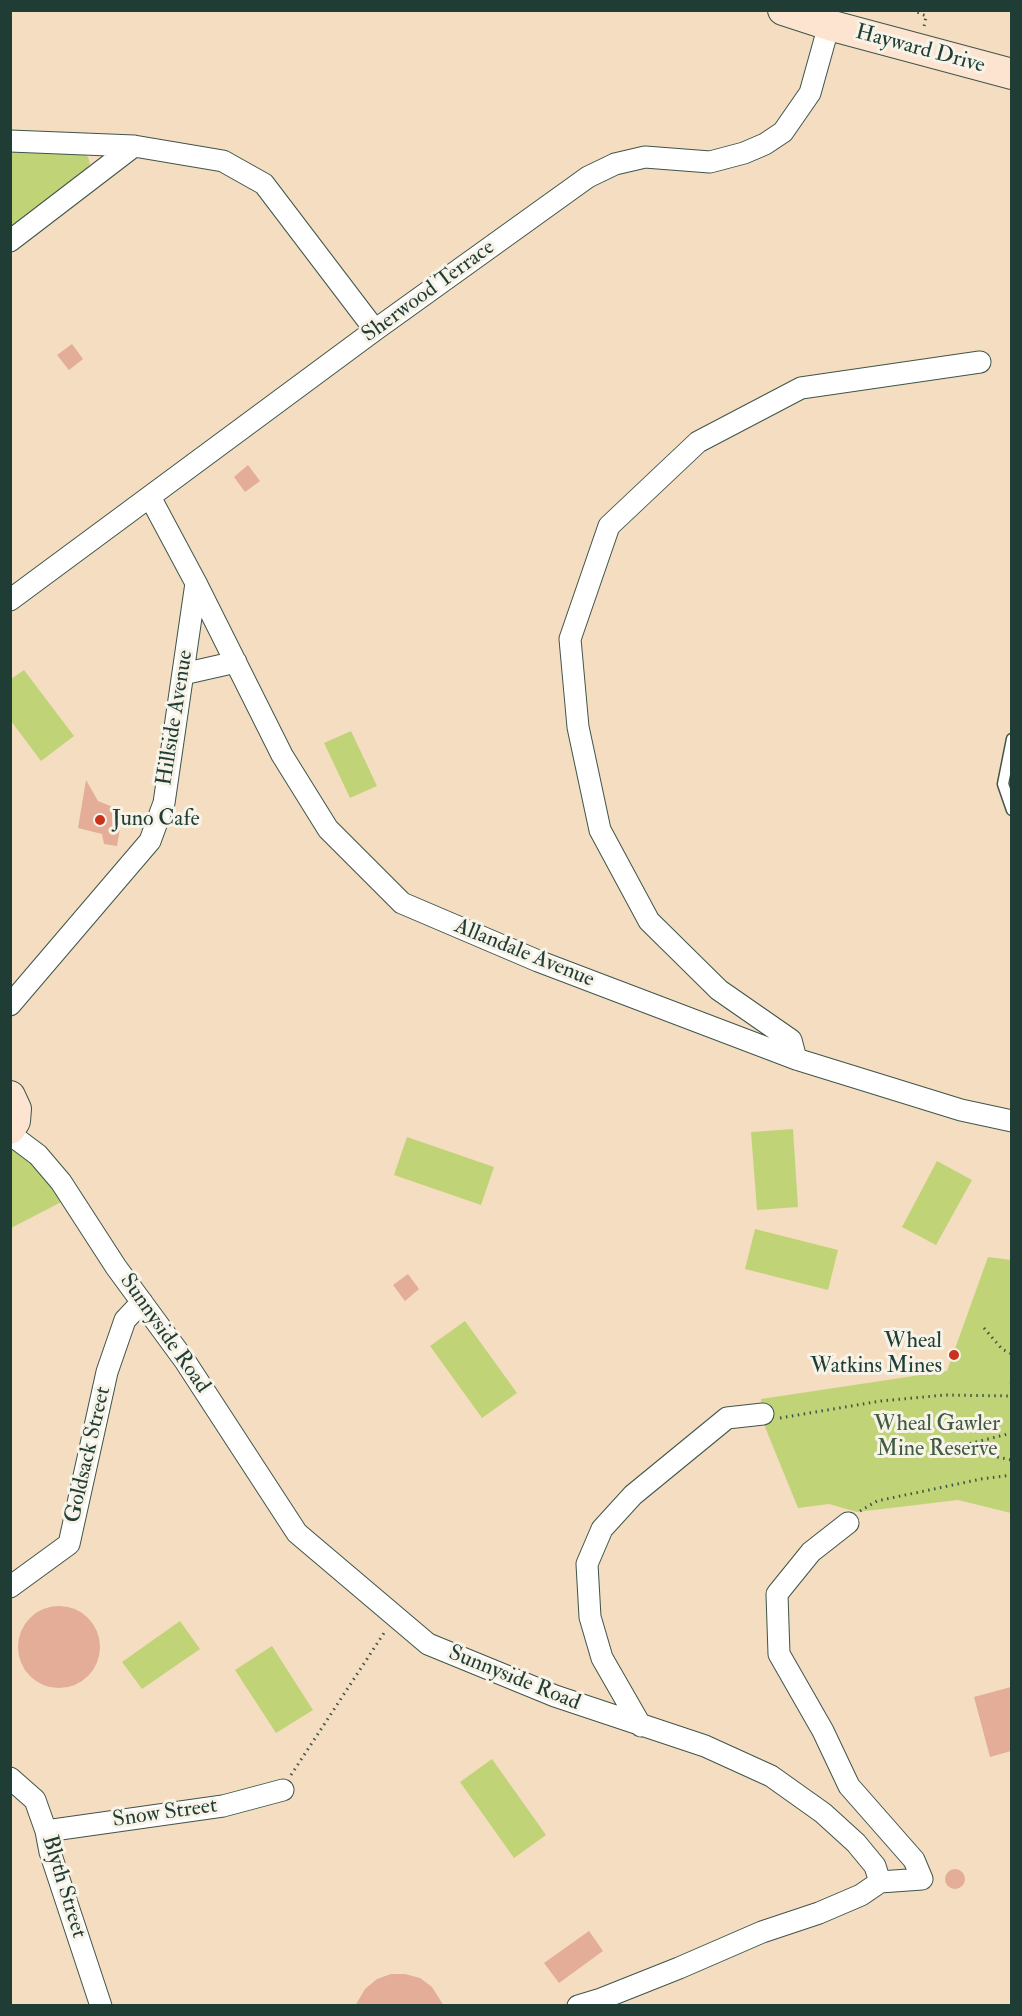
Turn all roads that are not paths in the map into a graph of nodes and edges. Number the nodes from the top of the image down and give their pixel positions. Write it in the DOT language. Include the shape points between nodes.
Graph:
graph roads {
  1 [pos="783,10"];
  2 [pos="829,25"];
  3 [pos="1011,74"];
  4 [pos="10,141"];
  5 [pos="134,146"];
  6 [pos="10,241"];
  7 [pos="375,330"];
  8 [pos="980,362"];
  9 [pos="150,497"];
  10 [pos="196,583"];
  11 [pos="10,600"];
  12 [pos="236,662"];
  13 [pos="183,674"];
  14 [pos="1011,739"];
  15 [pos="1011,810"];
  16 [pos="10,1005"];
  17 [pos="796,1059"];
  18 [pos="10,1096"];
  19 [pos="1011,1121"];
  20 [pos="10,1129"];
  21 [pos="10,1134"];
  22 [pos="10,1150"];
  23 [pos="38,1155"];
  24 [pos="142,1302"];
  25 [pos="763,1414"];
  26 [pos="848,1523"];
  27 [pos="10,1587"];
  28 [pos="641,1726"];
  29 [pos="10,1779"];
  30 [pos="283,1790"];
  31 [pos="46,1831"];
  32 [pos="880,1882"];
  33 [pos="101,2006"];
  34 [pos="578,2006"];
  1 -- 2 [label="street, Hayward Drive"];
  2 -- 3 [label="street, Hayward Drive"];
  2 -- 7 [label="street, Sherwood Terrace" via="810,93 783,132 744,153 710,162 645,157 615,164 588,177"];
  4 -- 5 [label="street"];
  5 -- 6 [label="street"];
  5 -- 7 [label="street" via="223,161 264,184"];
  7 -- 9 [label="street, Sherwood Terrace"];
  8 -- 17 [label="street" via="801,388 698,442 609,526 570,639 578,727 600,830 649,921 719,990 791,1040"];
  9 -- 10 [label="street"];
  9 -- 11 [label="street, Sherwood Terrace"];
  10 -- 12 [label="street, Allandale Avenue"];
  10 -- 13 [label="street, Hillside Avenue"];
  12 -- 13 [label="street"];
  12 -- 17 [label="street, Allandale Avenue" via="282,755 328,829 402,903 538,961"];
  13 -- 16 [label="street, Hillside Avenue" via="164,803 150,841"];
  14 -- 15 [label="lane" via="1003,784"];
  17 -- 19 [label="street, Allandale Avenue" via="961,1110"];
  18 -- 20 [label="street" via="16,1109"];
  21 -- 23 [label="street, Sunnyside Road"];
  22 -- 23 [label="street"];
  23 -- 24 [label="street, Sunnyside Road" via="61,1182"];
  24 -- 27 [label="street, Goldsack Street" via="125,1320 107,1372 69,1544"];
  24 -- 28 [label="street, Sunnyside Road" via="297,1533 428,1644"];
  25 -- 28 [label="street" via="727,1418 633,1495 602,1529 587,1564 590,1617 602,1658"];
  26 -- 32 [label="street" via="811,1552 777,1594 779,1654 849,1786 914,1860 922,1879"];
  28 -- 32 [label="street, Sunnyside Road" via="705,1746 771,1776 823,1813 856,1843 875,1866"];
  29 -- 31 [label="street, Blyth Street" via="35,1800"];
  30 -- 31 [label="street, Snow Street" via="223,1806"];
  31 -- 33 [label="street, Blyth Street"];
  32 -- 34 [label="street" via="819,1913"];
}
